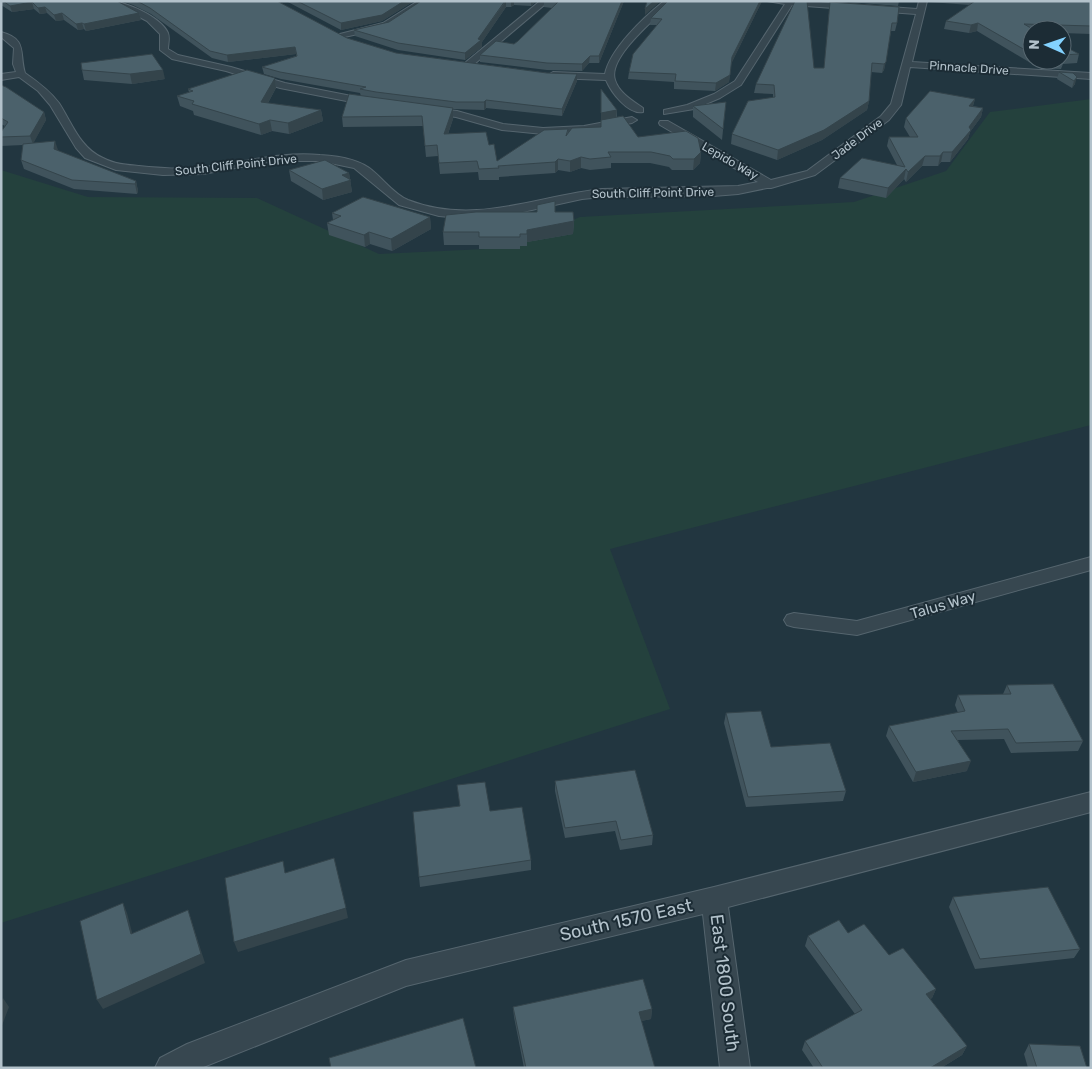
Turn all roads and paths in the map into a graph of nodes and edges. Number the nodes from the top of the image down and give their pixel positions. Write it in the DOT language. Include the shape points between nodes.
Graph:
graph roads {
  1 [pos="114,1"];
  2 [pos="424,1"];
  3 [pos="545,1"];
  4 [pos="669,1"];
  5 [pos="771,1"];
  6 [pos="923,1"];
  7 [pos="789,4"];
  8 [pos="919,12"];
  9 [pos="1,34"];
  10 [pos="352,41"];
  11 [pos="908,64"];
  12 [pos="483,66"];
  13 [pos="21,74"];
  14 [pos="547,75"];
  15 [pos="1091,76"];
  16 [pos="1,77"];
  17 [pos="610,77"];
  18 [pos="385,105"];
  19 [pos="421,110"];
  20 [pos="648,110"];
  21 [pos="666,118"];
  22 [pos="632,120"];
  23 [pos="163,172"];
  24 [pos="771,184"];
  25 [pos="1091,563"];
  26 [pos="794,620"];
  27 [pos="1091,802"];
  28 [pos="714,899"];
  29 [pos="200,1061"];
  30 [pos="170,1068"];
  31 [pos="735,1068"];
  1 -- 18 [label="street" via="159,27 164,35 164,50 175,57 311,93"];
  2 -- 10 [label="street" via="386,25 336,33"];
  3 -- 12 [label="street" via="465,64"];
  4 -- 17 [label="street" via="614,59"];
  5 -- 7 [label="street"];
  6 -- 8 [label="street, Jade Drive"];
  7 -- 8 [label="street"];
  7 -- 21 [label="street" via="738,83 717,96"];
  8 -- 11 [label="street, Jade Drive"];
  9 -- 13 [label="street" via="16,42"];
  11 -- 15 [label="street, Pinnacle Drive"];
  11 -- 24 [label="street, Jade Drive" via="896,105 885,118 811,173"];
  13 -- 16 [label="street"];
  13 -- 23 [label="street" via="54,104 89,156 116,167"];
  14 -- 17 [label="street"];
  17 -- 20 [label="street" via="616,90"];
  19 -- 22 [label="street" via="457,114 502,127 543,131 584,129"];
  20 -- 21 [label="street, Lepido Way"];
  20 -- 22 [label="street" via="630,114"];
  21 -- 22 [label="street" via="647,124"];
  21 -- 24 [label="street, Lepido Way"];
  23 -- 24 [label="street, South Cliff Point Drive" via="203,171 274,158 320,158 357,165 403,202 460,214 505,212 602,193 713,192"];
  25 -- 26 [label="street, Talus Way" via="857,628"];
  27 -- 28 [label="street, South 1570 East"];
  28 -- 29 [label="street, South 1570 East" via="406,973"];
  28 -- 31 [label="street, East 1800 South"];
  29 -- 30 [label="street, South 1570 East"];
}
